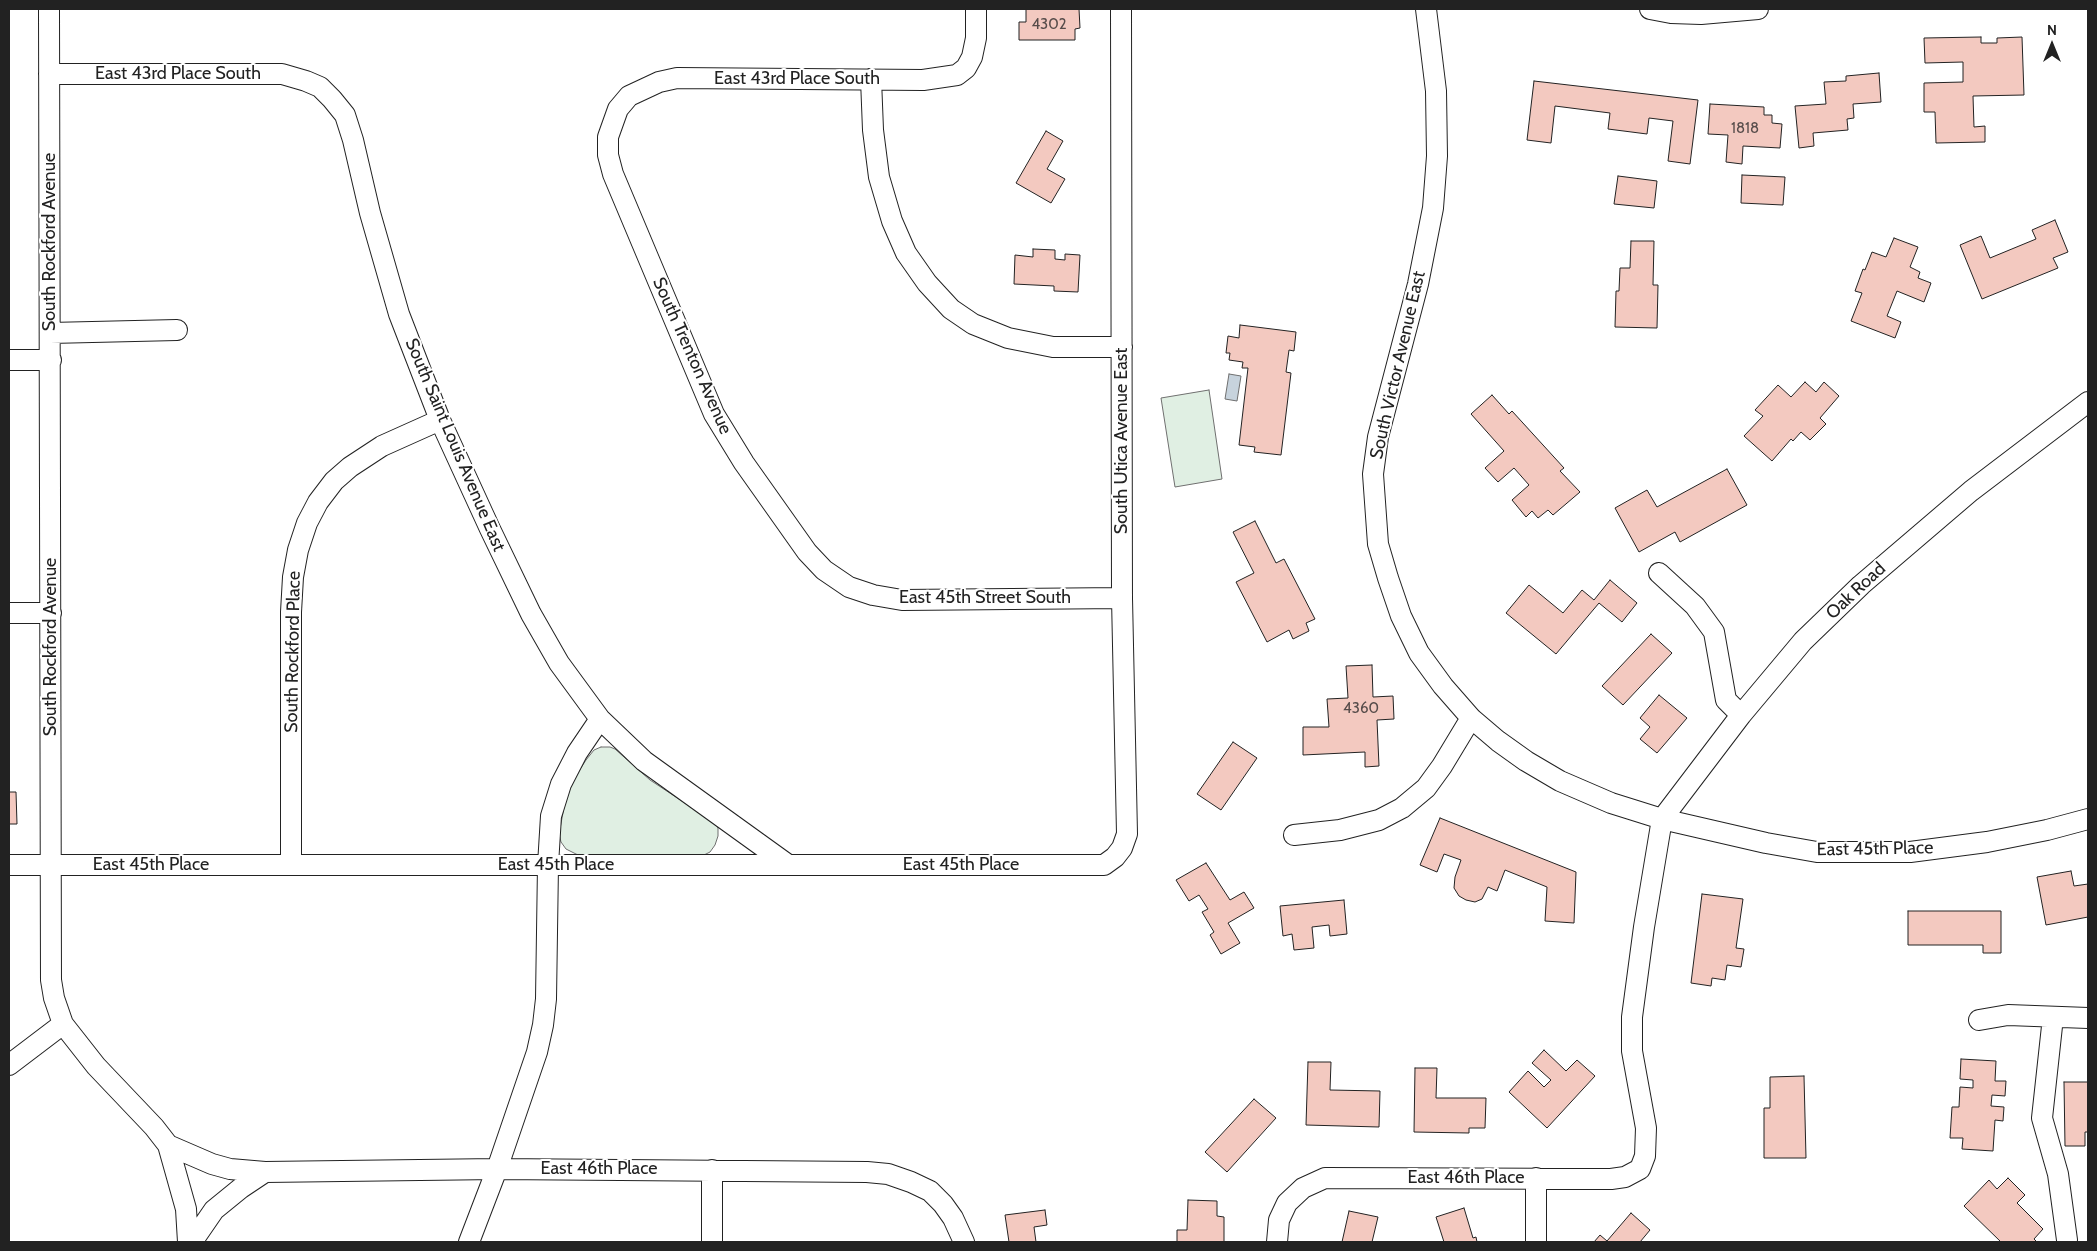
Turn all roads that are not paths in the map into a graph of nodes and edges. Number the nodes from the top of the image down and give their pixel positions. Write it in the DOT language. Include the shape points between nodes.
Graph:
graph roads {
  1 [pos="49,9"];
  2 [pos="976,9"];
  3 [pos="1121,9"];
  4 [pos="1426,9"];
  5 [pos="1650,9"];
  6 [pos="1758,9"];
  7 [pos="49,74"];
  8 [pos="871,78"];
  9 [pos="306,81"];
  10 [pos="629,96"];
  11 [pos="177,330"];
  12 [pos="50,333"];
  13 [pos="1122,347"];
  14 [pos="9,360"];
  15 [pos="51,360"];
  16 [pos="2088,402"];
  17 [pos="440,420"];
  18 [pos="1659,573"];
  19 [pos="849,587"];
  20 [pos="1122,598"];
  21 [pos="9,613"];
  22 [pos="50,613"];
  23 [pos="1741,715"];
  24 [pos="1471,718"];
  25 [pos="600,719"];
  26 [pos="1662,819"];
  27 [pos="2088,819"];
  28 [pos="1294,835"];
  29 [pos="787,864"];
  30 [pos="9,865"];
  31 [pos="51,865"];
  32 [pos="291,865"];
  33 [pos="548,865"];
  34 [pos="1104,865"];
  35 [pos="2053,1016"];
  36 [pos="2088,1018"];
  37 [pos="1979,1020"];
  38 [pos="62,1024"];
  39 [pos="9,1065"];
  40 [pos="168,1145"];
  41 [pos="497,1169"];
  42 [pos="712,1170"];
  43 [pos="265,1172"];
  44 [pos="1536,1178"];
  45 [pos="2067,1240"];
  46 [pos="188,1242"];
  47 [pos="192,1242"];
  48 [pos="469,1242"];
  49 [pos="712,1242"];
  50 [pos="964,1242"];
  51 [pos="1277,1242"];
  52 [pos="1536,1242"];
  1 -- 7 [label="street, South Rockford Avenue"];
  2 -- 8 [label="street, East 43rd Place South" via="972,57 966,68 956,75 923,80"];
  3 -- 13 [label="street, South Utica Avenue East"];
  4 -- 24 [label="street, South Victor Avenue East" via="1436,91 1437,156 1433,208 1418,284 1378,437 1373,474 1375,506 1378,544 1400,616 1419,653"];
  5 -- 6 [label="street" via="1701,14"];
  7 -- 9 [label="street, East 43rd Place South" via="261,73 282,74"];
  7 -- 12 [label="street, South Rockford Avenue"];
  8 -- 10 [label="street, East 43rd Place South" via="677,78 659,82"];
  8 -- 13 [label="street" via="879,177 906,253 927,283 952,309 973,324 1008,338 1053,347"];
  9 -- 17 [label="street, South Saint Louis Avenue East" via="320,87 344,115 399,314"];
  10 -- 19 [label="street, South Trenton Avenue" via="618,109 608,137 613,174 714,414 744,463 807,552 824,570"];
  11 -- 12 [label="street"];
  12 -- 15 [label="street, South Rockford Avenue"];
  13 -- 20 [label="street, South Utica Avenue East"];
  14 -- 15 [label="street"];
  15 -- 22 [label="street, South Rockford Avenue"];
  16 -- 23 [label="street, Oak Road" via="1971,491 1861,585 1803,641"];
  17 -- 25 [label="street, South Saint Louis Avenue East" via="532,614 559,663"];
  17 -- 32 [label="street, South Rockford Place" via="382,446 350,467 334,481 307,523 292,578"];
  18 -- 23 [label="street" via="1695,606 1714,632 1726,700"];
  19 -- 20 [label="street, East 45th Street South" via="902,600"];
  20 -- 34 [label="street, South Utica Avenue East" via="1127,834 1122,848"];
  21 -- 22 [label="street"];
  22 -- 31 [label="street, South Rockford Avenue"];
  23 -- 26 [label="street, Oak Road"];
  24 -- 26 [label="street, South Victor Avenue East" via="1526,761 1560,781 1611,803"];
  24 -- 28 [label="street" via="1426,788 1402,808 1371,822 1340,830"];
  25 -- 29 [label="street, South Saint Louis Avenue East" via="644,760"];
  25 -- 33 [label="street" via="561,784 551,816"];
  26 -- 27 [label="street, East 45th Place" via="1818,852 1910,852 1987,842"];
  26 -- 44 [label="street, East 46th Place" via="1632,1016 1632,1051 1646,1128 1645,1156 1640,1169 1625,1177"];
  29 -- 33 [label="street, East 45th Place"];
  29 -- 34 [label="street, East 45th Place"];
  30 -- 31 [label="street, East 45th Place"];
  31 -- 32 [label="street, East 45th Place"];
  31 -- 38 [label="street, South Rockford Avenue" via="51,980"];
  32 -- 33 [label="street, East 45th Place"];
  33 -- 41 [label="street" via="543,1025 537,1052"];
  35 -- 36 [label="street"];
  35 -- 37 [label="street" via="2008,1015"];
  35 -- 45 [label="street" via="2042,1118 2058,1174"];
  38 -- 39 [label="street"];
  38 -- 40 [label="street, South Rockford Avenue"];
  40 -- 43 [label="street, East 46th Place" via="221,1167"];
  40 -- 46 [label="street, South Rockford Avenue" via="186,1209"];
  41 -- 42 [label="street, East 46th Place"];
  41 -- 43 [label="street, East 46th Place"];
  41 -- 48 [label="street"];
  42 -- 49 [label="street"];
  42 -- 50 [label="street, East 46th Place" via="888,1174 930,1191 953,1218"];
  43 -- 47 [label="street" via="214,1210"];
  44 -- 51 [label="street, East 46th Place" via="1325,1178 1312,1182 1295,1194 1282,1211"];
  44 -- 52 [label="street"];
}
